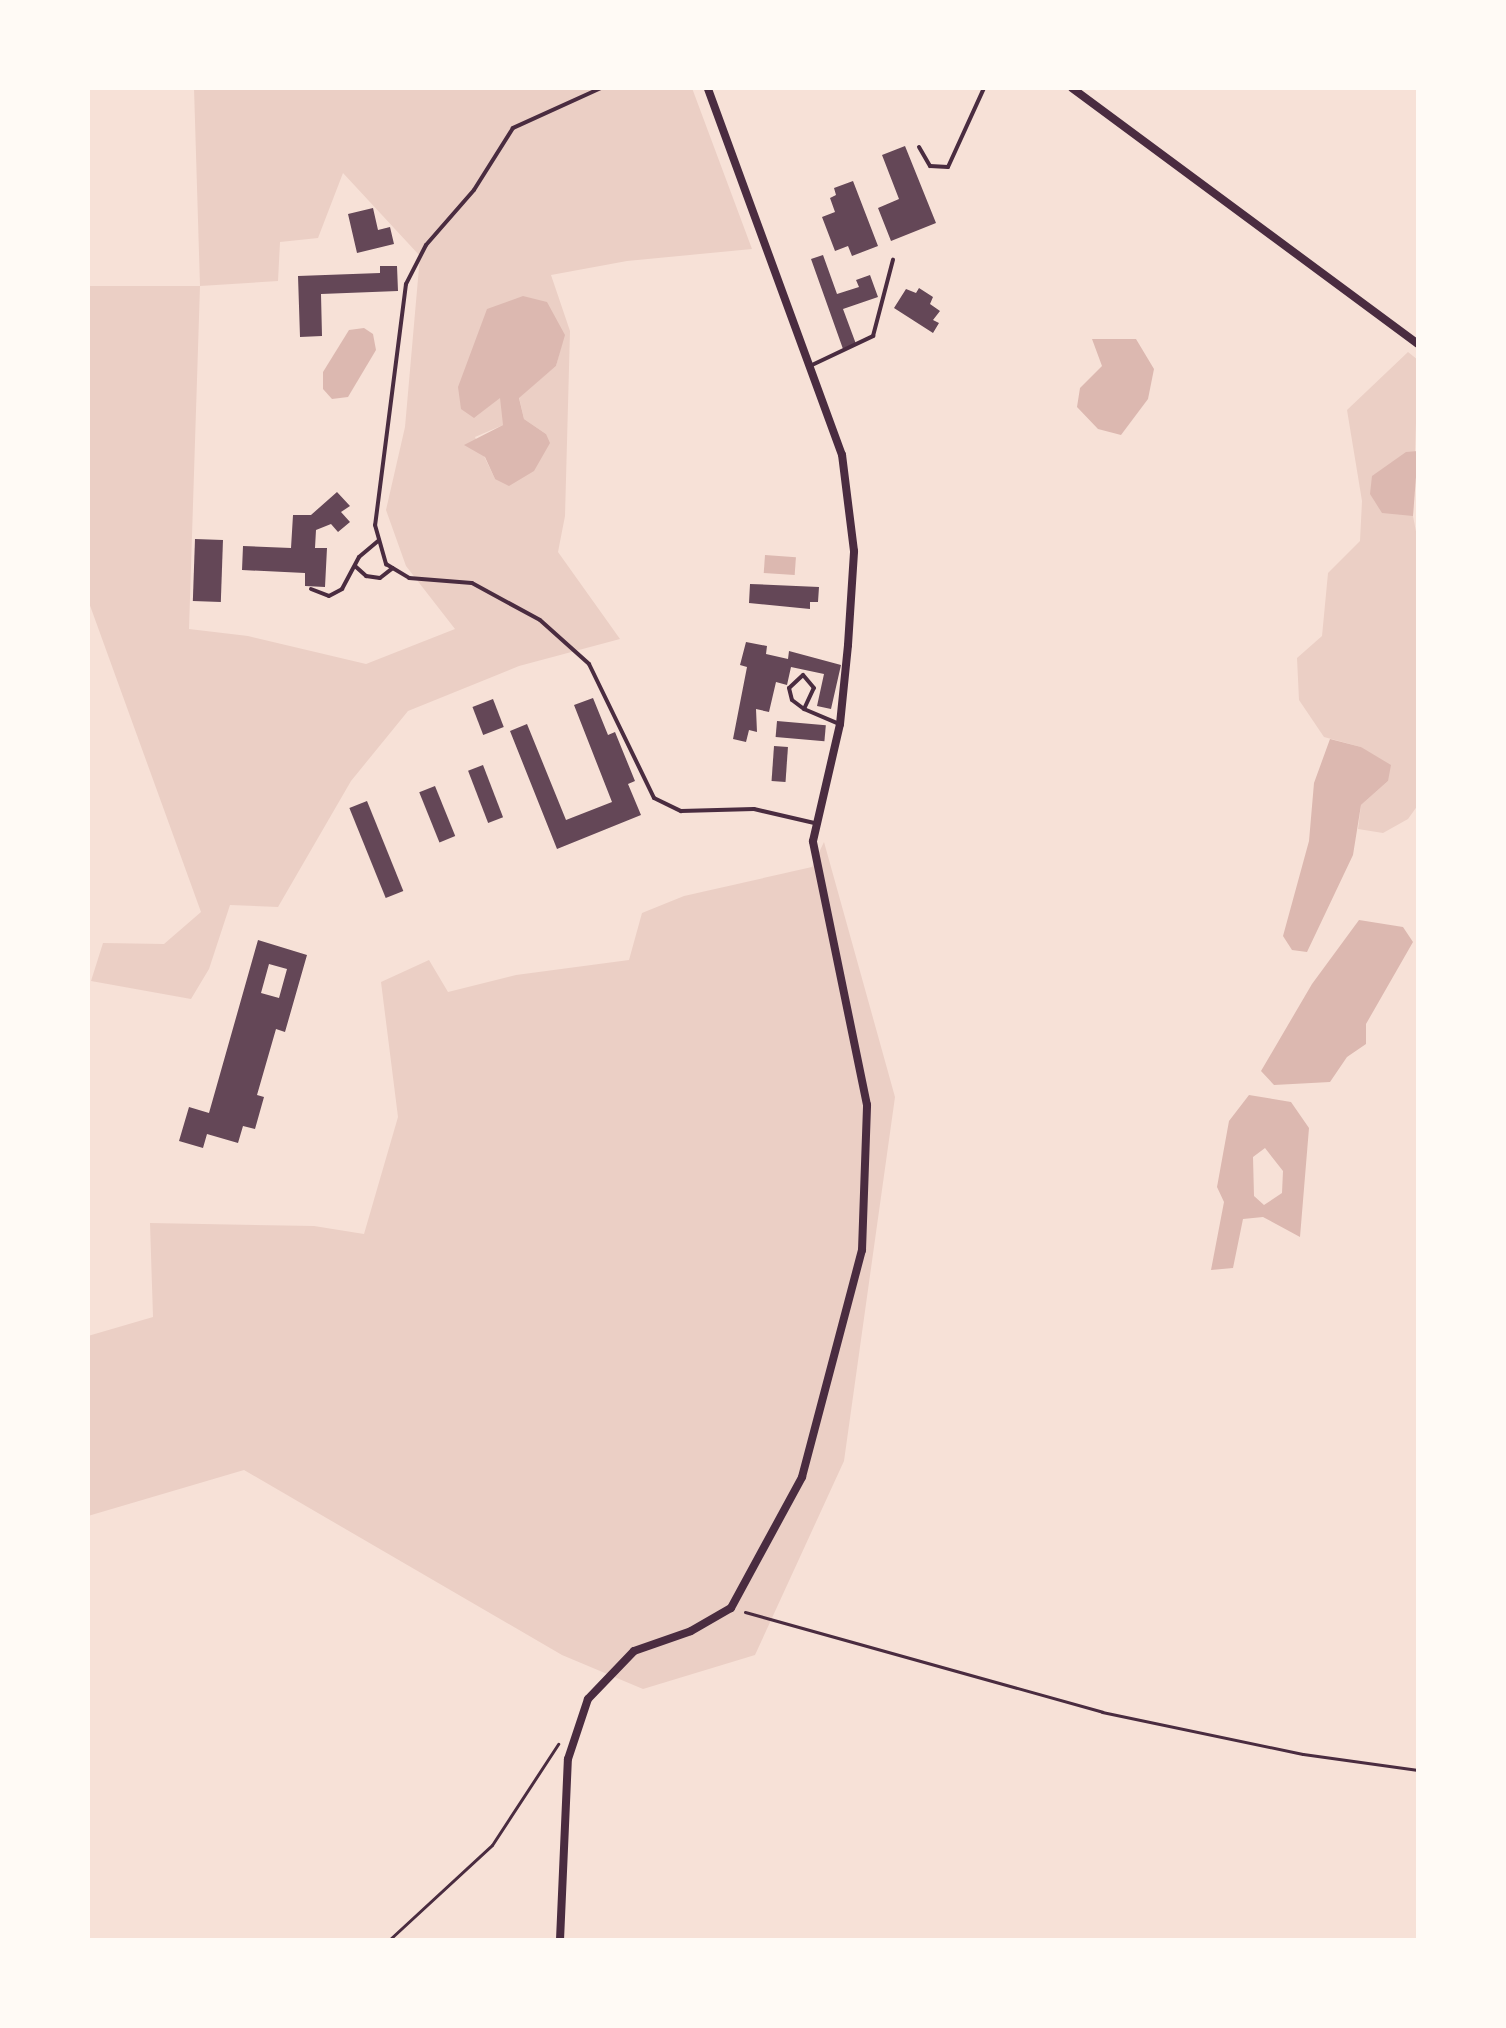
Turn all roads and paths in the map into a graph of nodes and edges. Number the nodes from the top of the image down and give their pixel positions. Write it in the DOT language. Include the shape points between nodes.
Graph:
graph roads {
  1 [pos="601,88"];
  2 [pos="708,88"];
  3 [pos="984,88"];
  4 [pos="1072,88"];
  5 [pos="919,147"];
  6 [pos="893,260"];
  7 [pos="1418,344"];
  8 [pos="809,366"];
  9 [pos="379,540"];
  10 [pos="355,566"];
  11 [pos="393,568"];
  12 [pos="311,589"];
  13 [pos="804,709"];
  14 [pos="840,724"];
  15 [pos="814,823"];
  16 [pos="731,1608"];
  17 [pos="567,1733"];
  18 [pos="1418,1770"];
  19 [pos="389,1940"];
  20 [pos="560,1940"];
  1 -- 9 [label="lane" via="513,128 474,190 426,245 406,284 375,525"];
  2 -- 8 [label="street"];
  3 -- 5 [label="lane" via="948,167 930,166"];
  4 -- 7 [label="street"];
  6 -- 8 [label="lane" via="873,336"];
  8 -- 14 [label="street" via="842,455 854,551"];
  9 -- 10 [label="lane"];
  9 -- 11 [label="lane" via="386,564"];
  10 -- 11 [label="lane" via="366,576 380,578"];
  10 -- 12 [label="lane" via="342,589 329,596"];
  11 -- 15 [label="lane" via="409,578 472,583 549,629 594,673 654,798 681,811 754,809"];
  13 -- 13 [label="lane" via="814,688 803,675 789,688 792,700"];
  13 -- 14 [label="lane"];
  14 -- 15 [label="street"];
  15 -- 16 [label="street" via="813,841 867,1105 862,1250 802,1477"];
  16 -- 18 [label="path" via="1102,1712 1303,1754"];
  16 -- 20 [label="street" via="691,1631 634,1651 588,1699 568,1759"];
  17 -- 19 [label="path" via="492,1845"];
}
